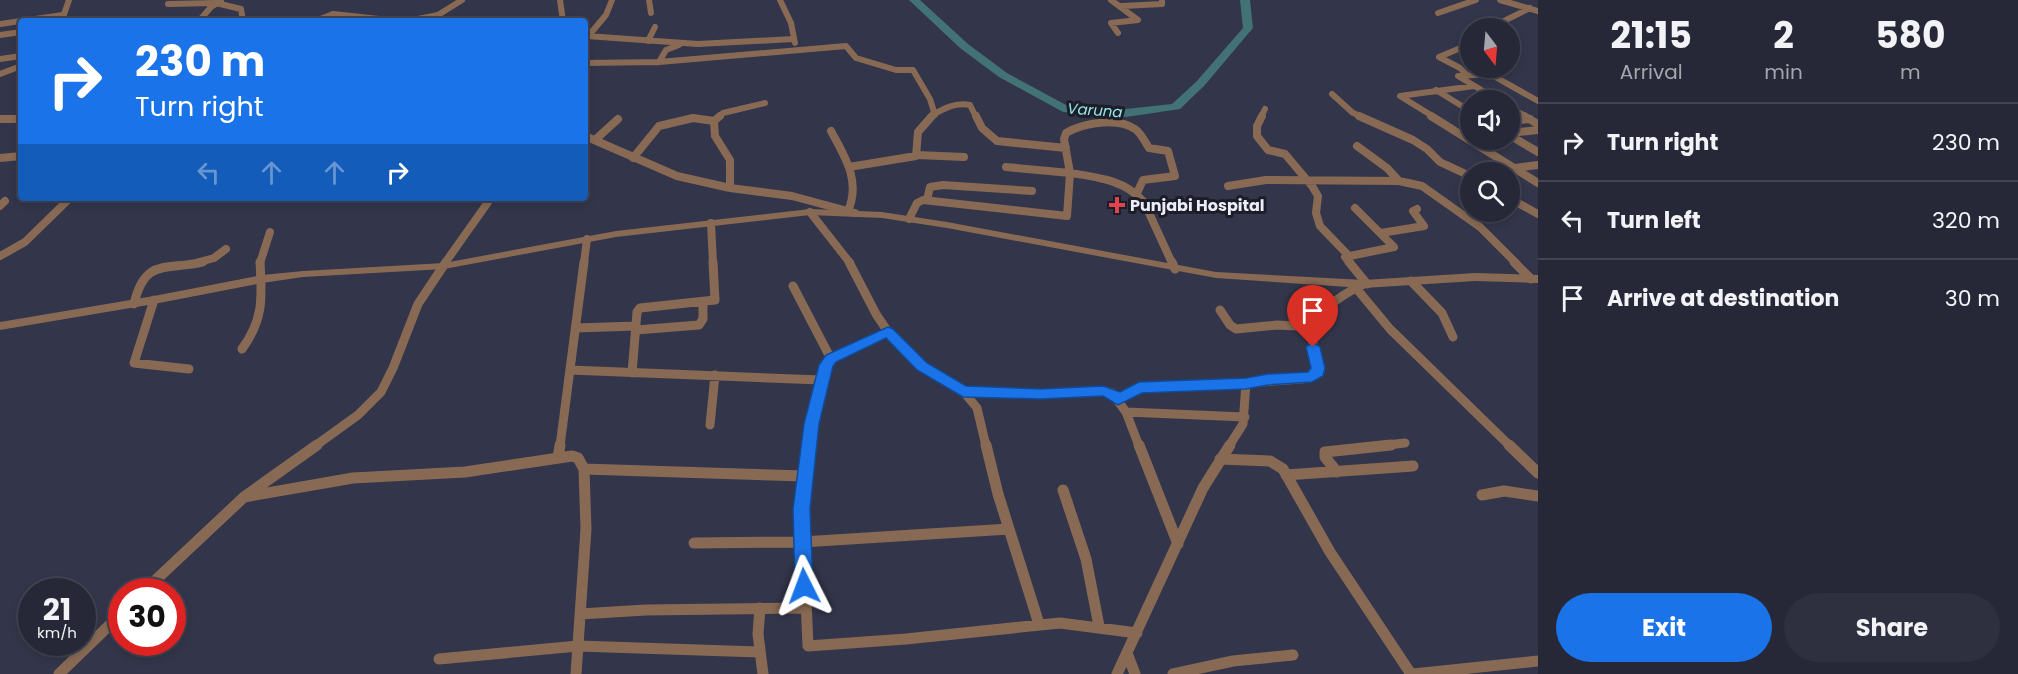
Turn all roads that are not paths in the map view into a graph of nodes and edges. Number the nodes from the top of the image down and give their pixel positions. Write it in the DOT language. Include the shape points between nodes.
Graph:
graph roads {
  1 [pos="69,0"];
  2 [pos="462,0"];
  3 [pos="560,0"];
  4 [pos="612,0"];
  5 [pos="649,0"];
  6 [pos="780,0"];
  7 [pos="1111,0"];
  8 [pos="1162,0"];
  9 [pos="1476,0"];
  10 [pos="1500,0"];
  11 [pos="223,1"];
  12 [pos="168,4"];
  13 [pos="1122,6"];
  14 [pos="1530,8"];
  15 [pos="1538,11"];
  16 [pos="651,13"];
  17 [pos="1438,14"];
  18 [pos="62,18"];
  19 [pos="202,18"];
  20 [pos="243,18"];
  21 [pos="323,18"];
  22 [pos="370,18"];
  23 [pos="423,18"];
  24 [pos="563,18"];
  25 [pos="1510,18"];
  26 [pos="18,22"];
  27 [pos="0,24"];
  28 [pos="655,27"];
  29 [pos="18,32"];
  30 [pos="1118,33"];
  31 [pos="0,34"];
  32 [pos="588,34"];
  33 [pos="588,36"];
  34 [pos="793,39"];
  35 [pos="648,41"];
  36 [pos="684,44"];
  37 [pos="1460,48"];
  38 [pos="805,49"];
  39 [pos="18,56"];
  40 [pos="0,59"];
  41 [pos="659,62"];
  42 [pos="588,63"];
  43 [pos="18,67"];
  44 [pos="1460,68"];
  45 [pos="0,74"];
  46 [pos="1461,78"];
  47 [pos="1498,78"];
  48 [pos="1473,86"];
  49 [pos="1436,90"];
  50 [pos="1480,90"];
  51 [pos="1332,94"];
  52 [pos="1538,101"];
  53 [pos="765,103"];
  54 [pos="1460,105"];
  55 [pos="1265,110"];
  56 [pos="1520,113"];
  57 [pos="935,115"];
  58 [pos="0,119"];
  59 [pos="18,119"];
  60 [pos="618,119"];
  61 [pos="1530,119"];
  62 [pos="1520,120"];
  63 [pos="714,121"];
  64 [pos="1538,124"];
  65 [pos="1538,130"];
  66 [pos="831,131"];
  67 [pos="1520,132"];
  68 [pos="588,137"];
  69 [pos="595,140"];
  70 [pos="1520,141"];
  71 [pos="1357,146"];
  72 [pos="1066,148"];
  73 [pos="1538,152"];
  74 [pos="916,155"];
  75 [pos="18,156"];
  76 [pos="964,157"];
  77 [pos="0,158"];
  78 [pos="633,158"];
  79 [pos="1505,162"];
  80 [pos="1538,165"];
  81 [pos="849,167"];
  82 [pos="1006,167"];
  83 [pos="1520,167"];
  84 [pos="1460,171"];
  85 [pos="1520,171"];
  86 [pos="1071,173"];
  87 [pos="1308,180"];
  88 [pos="1399,182"];
  89 [pos="1538,183"];
  90 [pos="1228,186"];
  91 [pos="729,188"];
  92 [pos="1032,191"];
  93 [pos="1137,193"];
  94 [pos="927,200"];
  95 [pos="67,201"];
  96 [pos="489,201"];
  97 [pos="1520,204"];
  98 [pos="1355,208"];
  99 [pos="1417,208"];
  100 [pos="810,212"];
  101 [pos="852,212"];
  102 [pos="1538,214"];
  103 [pos="909,219"];
  104 [pos="711,223"];
  105 [pos="270,232"];
  106 [pos="1381,233"];
  107 [pos="588,239"];
  108 [pos="226,249"];
  109 [pos="2,254"];
  110 [pos="1347,254"];
  111 [pos="444,266"];
  112 [pos="1175,269"];
  113 [pos="262,279"];
  114 [pos="1534,279"];
  115 [pos="1411,281"];
  116 [pos="793,286"];
  117 [pos="1362,286"];
  118 [pos="154,300"];
  119 [pos="134,303"];
  120 [pos="703,303"];
  121 [pos="1220,310"];
  122 [pos="0,326"];
  123 [pos="1315,327"];
  124 [pos="576,328"];
  125 [pos="636,328"];
  126 [pos="888,332"];
  127 [pos="1454,336"];
  128 [pos="242,349"];
  129 [pos="831,359"];
  130 [pos="189,369"];
  131 [pos="570,370"];
  132 [pos="632,373"];
  133 [pos="715,375"];
  134 [pos="821,380"];
  135 [pos="1246,383"];
  136 [pos="963,391"];
  137 [pos="1118,399"];
  138 [pos="1126,412"];
  139 [pos="1245,417"];
  140 [pos="710,425"];
  141 [pos="1405,443"];
  142 [pos="558,458"];
  143 [pos="1220,459"];
  144 [pos="1413,466"];
  145 [pos="584,469"];
  146 [pos="1337,472"];
  147 [pos="1538,473"];
  148 [pos="1286,475"];
  149 [pos="805,476"];
  150 [pos="1063,490"];
  151 [pos="1482,495"];
  152 [pos="1538,496"];
  153 [pos="244,497"];
  154 [pos="1009,528"];
  155 [pos="802,542"];
  156 [pos="694,543"];
  157 [pos="1178,544"];
  158 [pos="158,578"];
  159 [pos="760,608"];
  160 [pos="806,608"];
  161 [pos="580,614"];
  162 [pos="1039,624"];
  163 [pos="1099,626"];
  164 [pos="108,627"];
  165 [pos="1137,633"];
  166 [pos="578,646"];
  167 [pos="759,652"];
  168 [pos="1127,653"];
  169 [pos="1293,655"];
  170 [pos="439,658"];
  171 [pos="1538,661"];
  172 [pos="59,674"];
  173 [pos="576,674"];
  174 [pos="763,674"];
  175 [pos="1117,674"];
  176 [pos="1135,674"];
  177 [pos="1173,674"];
  178 [pos="1412,674"];
  1 -- 18 [label="street"];
  2 -- 23 [label="street" via="438,15"];
  3 -- 24 [label="street"];
  4 -- 32 [label="street" via="606,15"];
  5 -- 16 [label="street"];
  6 -- 34 [label="street" via="791,23"];
  7 -- 13 [label="street"];
  8 -- 13 [label="street" via="1162,4"];
  9 -- 17 [label="street"];
  10 -- 14 [label="street"];
  11 -- 12 [label="street"];
  11 -- 19 [label="street"];
  11 -- 20 [label="street" via="242,9"];
  13 -- 30 [label="street" via="1138,21 1111,23"];
  14 -- 15 [label="street"];
  14 -- 25 [label="street"];
  21 -- 22 [label="street" via="333,14"];
  26 -- 27 [label="street"];
  28 -- 35 [label="street"];
  29 -- 31 [label="street"];
  33 -- 35 [label="street"];
  34 -- 36 [label="street"];
  34 -- 38 [label="street"];
  35 -- 36 [label="street"];
  36 -- 41 [label="street" via="666,50"];
  37 -- 44 [label="street" via="1439,57"];
  38 -- 41 [label="street"];
  38 -- 57 [label="street" via="846,46 856,58 896,70 912,69"];
  39 -- 40 [label="street"];
  41 -- 42 [label="street"];
  43 -- 45 [label="street"];
  46 -- 48 [label="street"];
  47 -- 52 [label="street"];
  48 -- 49 [label="street"];
  48 -- 50 [label="street"];
  49 -- 54 [label="street"];
  49 -- 79 [label="street" via="1400,96"];
  51 -- 84 [label="street" via="1353,113 1413,140 1440,162"];
  53 -- 63 [label="street" via="723,113"];
  55 -- 87 [label="street" via="1257,136 1268,150 1285,154"];
  56 -- 61 [label="street"];
  57 -- 72 [label="street" via="967,104 982,128 997,141"];
  57 -- 74 [label="street" via="919,130"];
  58 -- 59 [label="street"];
  60 -- 69 [label="street"];
  61 -- 62 [label="street"];
  61 -- 64 [label="street"];
  63 -- 78 [label="street" via="693,118 659,126"];
  63 -- 91 [label="street" via="715,136 730,160"];
  65 -- 67 [label="street"];
  66 -- 81 [label="street"];
  68 -- 69 [label="street"];
  69 -- 78 [label="street"];
  70 -- 73 [label="street"];
  71 -- 88 [label="street"];
  72 -- 86 [label="street"];
  72 -- 93 [label="street" via="1066,133 1080,124 1136,130 1149,148 1168,151 1175,176 1143,180"];
  74 -- 76 [label="street"];
  74 -- 81 [label="street"];
  75 -- 77 [label="street"];
  78 -- 91 [label="street" via="677,176"];
  80 -- 83 [label="street"];
  81 -- 101 [label="street" via="855,186"];
  82 -- 86 [label="street"];
  85 -- 89 [label="street"];
  86 -- 93 [label="street" via="1107,180"];
  86 -- 94 [label="street" via="1065,217"];
  87 -- 88 [label="street"];
  87 -- 90 [label="street" via="1257,180"];
  87 -- 110 [label="street" via="1318,196 1316,213 1320,226"];
  88 -- 114 [label="street" via="1422,186 1480,227"];
  91 -- 101 [label="street" via="792,196"];
  92 -- 94 [label="street" via="943,185 930,187"];
  93 -- 112 [label="street"];
  94 -- 103 [label="street" via="919,201"];
  95 -- 109 [label="street" via="26,242"];
  96 -- 111 [label="street"];
  97 -- 102 [label="street"];
  98 -- 106 [label="street"];
  99 -- 106 [label="street" via="1414,214 1424,226"];
  100 -- 101 [label="street"];
  100 -- 104 [label="street"];
  100 -- 126 [label="street" via="849,261"];
  101 -- 103 [label="street"];
  103 -- 112 [label="street"];
  104 -- 107 [label="street"];
  104 -- 120 [label="street" via="716,297"];
  105 -- 113 [label="street" via="260,260"];
  106 -- 110 [label="street" via="1393,248"];
  107 -- 111 [label="street"];
  107 -- 124 [label="street"];
  108 -- 119 [label="street" via="206,262 172,265 150,272 136,286"];
  110 -- 117 [label="street" via="1344,256"];
  111 -- 113 [label="street"];
  111 -- 153 [label="street" via="418,304 391,372 372,402"];
  112 -- 117 [label="street"];
  113 -- 118 [label="street"];
  113 -- 128 [label="street" via="255,331"];
  114 -- 115 [label="street"];
  115 -- 117 [label="street"];
  115 -- 127 [label="street" via="1440,309"];
  116 -- 129 [label="street"];
  117 -- 123 [label="street" via="1332,301"];
  117 -- 147 [label="street" via="1378,317"];
  118 -- 119 [label="street"];
  118 -- 130 [label="street" via="134,363"];
  119 -- 122 [label="street"];
  120 -- 125 [label="street" via="640,308"];
  120 -- 125 [label="street" via="699,325"];
  121 -- 123 [label="street" via="1236,329"];
  123 -- 135 [label="street" via="1313,347 1318,373 1304,379"];
  124 -- 125 [label="street"];
  124 -- 131 [label="street"];
  125 -- 132 [label="street"];
  126 -- 129 [label="street"];
  126 -- 136 [label="street" via="922,367"];
  129 -- 134 [label="street"];
  131 -- 132 [label="street"];
  131 -- 142 [label="street"];
  132 -- 133 [label="street"];
  133 -- 134 [label="street"];
  133 -- 140 [label="street"];
  134 -- 149 [label="street"];
  135 -- 137 [label="street" via="1139,388"];
  135 -- 139 [label="street"];
  136 -- 137 [label="street" via="1103,391"];
  136 -- 154 [label="street" via="977,408"];
  137 -- 138 [label="street"];
  138 -- 139 [label="street"];
  138 -- 157 [label="street"];
  139 -- 143 [label="street"];
  141 -- 146 [label="street" via="1325,452"];
  142 -- 145 [label="street" via="578,458"];
  142 -- 153 [label="street" via="465,472 353,478"];
  143 -- 148 [label="street" via="1270,461 1277,463"];
  143 -- 157 [label="street"];
  144 -- 146 [label="street"];
  145 -- 149 [label="street"];
  145 -- 161 [label="street" via="586,528"];
  146 -- 148 [label="street"];
  148 -- 178 [label="street" via="1330,552"];
  149 -- 155 [label="street"];
  150 -- 163 [label="street" via="1086,559"];
  151 -- 152 [label="street" via="1504,491"];
  153 -- 158 [label="street"];
  154 -- 155 [label="street"];
  154 -- 162 [label="street"];
  155 -- 156 [label="street"];
  155 -- 160 [label="street"];
  157 -- 165 [label="street"];
  159 -- 160 [label="street"];
  159 -- 161 [label="street"];
  159 -- 167 [label="street"];
  160 -- 162 [label="street" via="807,643 812,648"];
  161 -- 166 [label="street"];
  162 -- 163 [label="street"];
  163 -- 165 [label="street"];
  164 -- 172 [label="street"];
  165 -- 168 [label="street"];
  166 -- 167 [label="street"];
  166 -- 170 [label="street"];
  166 -- 173 [label="street"];
  167 -- 174 [label="street"];
  168 -- 175 [label="street"];
  168 -- 176 [label="street"];
  169 -- 177 [label="street" via="1241,659"];
  171 -- 178 [label="street"];
}
